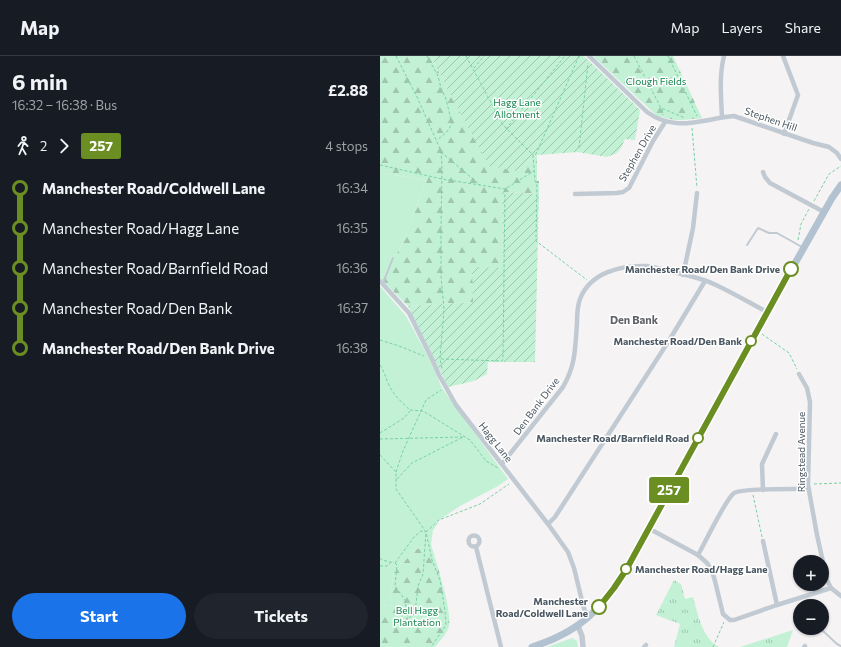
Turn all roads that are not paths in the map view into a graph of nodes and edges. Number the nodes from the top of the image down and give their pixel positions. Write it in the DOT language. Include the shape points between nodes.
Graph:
graph roads {
  1 [pos="589,56"];
  2 [pos="724,56"];
  3 [pos="783,56"];
  4 [pos="722,117"];
  5 [pos="665,122"];
  6 [pos="784,134"];
  7 [pos="841,159"];
  8 [pos="763,172"];
  9 [pos="841,185"];
  10 [pos="697,193"];
  11 [pos="575,194"];
  12 [pos="824,212"];
  13 [pos="747,245"];
  14 [pos="803,248"];
  15 [pos="393,258"];
  16 [pos="683,274"];
  17 [pos="705,281"];
  18 [pos="382,282"];
  19 [pos="767,312"];
  20 [pos="800,374"];
  21 [pos="776,434"];
  22 [pos="501,464"];
  23 [pos="808,487"];
  24 [pos="763,490"];
  25 [pos="548,524"];
  26 [pos="648,528"];
  27 [pos="763,541"];
  28 [pos="476,547"];
  29 [pos="698,555"];
  30 [pos="831,588"];
  31 [pos="841,596"];
  32 [pos="778,605"];
  33 [pos="590,617"];
  34 [pos="578,626"];
  35 [pos="827,635"];
  36 [pos="841,646"];
  37 [pos="501,647"];
  38 [pos="532,647"];
  39 [pos="583,647"];
  1 -- 5 [label="street" via="647,112"];
  2 -- 4 [label="street" via="720,89"];
  3 -- 6 [label="street" via="798,95"];
  4 -- 5 [label="street, Stephen Hill" via="696,123"];
  4 -- 6 [label="street, Stephen Hill" via="734,116"];
  5 -- 11 [label="street, Stephen Drive" via="628,188 617,193"];
  6 -- 7 [label="street, Stephen Hill" via="829,146"];
  8 -- 12 [label="street" via="770,183"];
  9 -- 12 [label="main road"];
  10 -- 16 [label="street" via="693,228"];
  12 -- 14 [label="main road"];
  13 -- 14 [label="lane" via="758,228 769,233 777,233"];
  14 -- 19 [label="main road"];
  15 -- 18 [label="lane"];
  16 -- 17 [label="street"];
  16 -- 22 [label="street, Den Bank Drive" via="633,266 608,272 590,282 578,307 575,355 569,377"];
  17 -- 19 [label="street"];
  17 -- 25 [label="street" via="613,428"];
  18 -- 22 [label="street, Hagg Lane" via="409,314 445,387"];
  19 -- 26 [label="main road"];
  20 -- 23 [label="street, Ringstead Avenue" via="810,402"];
  21 -- 24 [label="street" via="762,464"];
  22 -- 25 [label="street, Hagg Lane"];
  23 -- 24 [label="street"];
  23 -- 30 [label="street, Ringstead Avenue" via="827,580"];
  24 -- 29 [label="street" via="739,491 730,497"];
  25 -- 33 [label="street, Hagg Lane" via="571,559 583,605"];
  26 -- 29 [label="street"];
  26 -- 33 [label="main road" via="614,588"];
  27 -- 32 [label="street"];
  28 -- 37 [label="street"];
  29 -- 32 [label="street" via="712,571 722,614 726,618 734,620"];
  30 -- 31 [label="street"];
  30 -- 32 [label="street"];
  33 -- 34 [label="main road"];
  34 -- 38 [label="main road"];
  34 -- 39 [label="street"];
  35 -- 36 [label="lane"];
}
